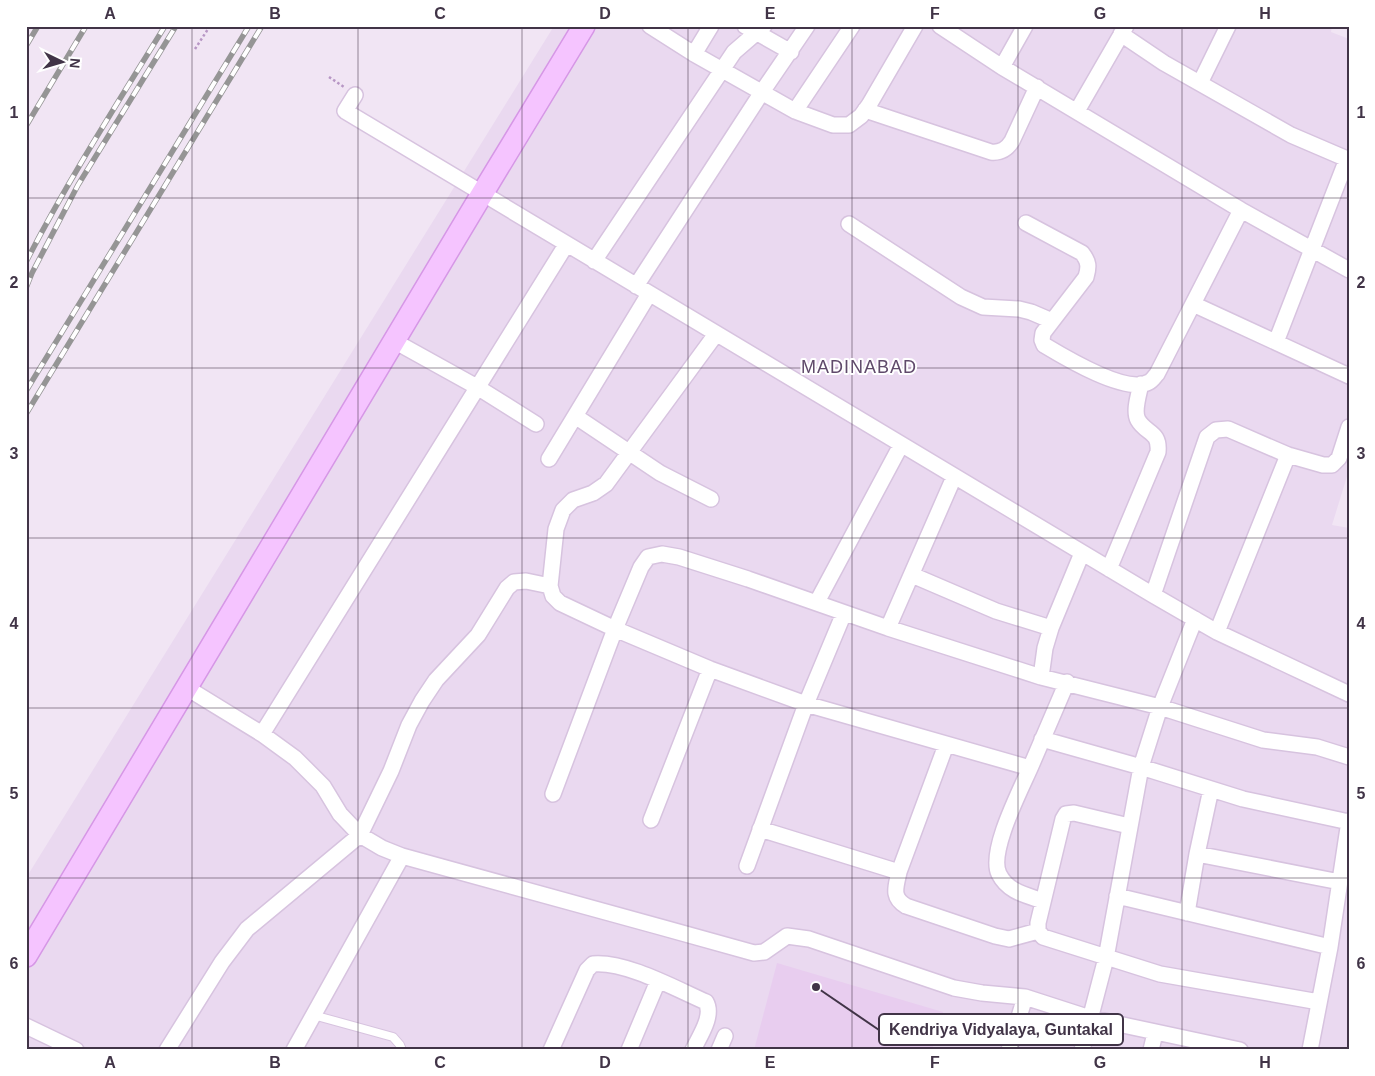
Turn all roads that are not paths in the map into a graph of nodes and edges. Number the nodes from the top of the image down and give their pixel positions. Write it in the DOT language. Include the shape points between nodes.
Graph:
graph roads {
  1 [pos="584,26"];
  2 [pos="712,26"];
  3 [pos="807,26"];
  4 [pos="852,26"];
  5 [pos="915,26"];
  6 [pos="940,26"];
  7 [pos="1025,26"];
  8 [pos="1228,26"];
  9 [pos="657,28"];
  10 [pos="755,29"];
  11 [pos="1124,30"];
  12 [pos="791,52"];
  13 [pos="694,54"];
  14 [pos="1002,67"];
  15 [pos="722,70"];
  16 [pos="1200,83"];
  17 [pos="1037,87"];
  18 [pos="762,92"];
  19 [pos="356,95"];
  20 [pos="866,110"];
  21 [pos="795,111"];
  22 [pos="1076,111"];
  23 [pos="1348,156"];
  24 [pos="482,194"];
  25 [pos="1241,210"];
  26 [pos="1026,222"];
  27 [pos="849,224"];
  28 [pos="566,245"];
  29 [pos="1312,250"];
  30 [pos="594,261"];
  31 [pos="1349,270"];
  32 [pos="643,290"];
  33 [pos="1193,304"];
  34 [pos="1052,321"];
  35 [pos="716,334"];
  36 [pos="394,341"];
  37 [pos="1276,342"];
  38 [pos="1349,376"];
  39 [pos="1141,384"];
  40 [pos="477,387"];
  41 [pos="575,416"];
  42 [pos="536,424"];
  43 [pos="1349,427"];
  44 [pos="901,445"];
  45 [pos="629,453"];
  46 [pos="1288,455"];
  47 [pos="549,459"];
  48 [pos="954,477"];
  49 [pos="711,499"];
  50 [pos="1082,553"];
  51 [pos="1109,569"];
  52 [pos="912,575"];
  53 [pos="550,586"];
  54 [pos="1152,595"];
  55 [pos="817,602"];
  56 [pos="844,612"];
  57 [pos="1195,619"];
  58 [pos="888,628"];
  59 [pos="1051,628"];
  60 [pos="615,629"];
  61 [pos="1216,632"];
  62 [pos="710,669"];
  63 [pos="1041,677"];
  64 [pos="1068,682"];
  65 [pos="186,688"];
  66 [pos="1349,694"];
  67 [pos="806,704"];
  68 [pos="1160,707"];
  69 [pos="262,734"];
  70 [pos="1042,739"];
  71 [pos="946,745"];
  72 [pos="1349,757"];
  73 [pos="1141,767"];
  74 [pos="1030,768"];
  75 [pos="1210,789"];
  76 [pos="553,794"];
  77 [pos="651,820"];
  78 [pos="1349,822"];
  79 [pos="1129,826"];
  80 [pos="760,829"];
  81 [pos="360,835"];
  82 [pos="1197,854"];
  83 [pos="402,856"];
  84 [pos="747,866"];
  85 [pos="899,872"];
  86 [pos="1340,882"];
  87 [pos="1117,896"];
  88 [pos="1043,901"];
  89 [pos="1187,913"];
  90 [pos="1038,931"];
  91 [pos="1330,947"];
  92 [pos="26,956"];
  93 [pos="1106,958"];
  94 [pos="658,981"];
  95 [pos="1026,997"];
  96 [pos="1319,1002"];
  97 [pos="313,1016"];
  98 [pos="1090,1018"];
  99 [pos="26,1026"];
  100 [pos="1155,1033"];
  101 [pos="76,1050"];
  102 [pos="166,1050"];
  103 [pos="294,1050"];
  104 [pos="402,1050"];
  105 [pos="551,1050"];
  106 [pos="628,1050"];
  107 [pos="693,1050"];
  108 [pos="1009,1050"];
  109 [pos="1082,1050"];
  110 [pos="1151,1050"];
  111 [pos="1240,1050"];
  112 [pos="1310,1050"];
  1 -- 24 [label="street"];
  2 -- 13 [label="street"];
  3 -- 12 [label="street"];
  4 -- 21 [label="street"];
  5 -- 20 [label="street"];
  6 -- 14 [label="street"];
  7 -- 14 [label="street"];
  8 -- 16 [label="street"];
  9 -- 13 [label="street"];
  10 -- 12 [label="street"];
  10 -- 15 [label="street"];
  11 -- 16 [label="street" via="1164,63"];
  11 -- 22 [label="street"];
  12 -- 18 [label="street"];
  13 -- 15 [label="street"];
  14 -- 17 [label="street"];
  15 -- 18 [label="street"];
  15 -- 30 [label="street"];
  16 -- 23 [label="street" via="1291,135"];
  17 -- 20 [label="street" via="1012,141 1007,149 998,153"];
  17 -- 22 [label="street"];
  18 -- 21 [label="street"];
  18 -- 32 [label="street"];
  19 -- 24 [label="street" via="344,111"];
  20 -- 21 [label="street" via="849,125 833,125"];
  22 -- 25 [label="street"];
  23 -- 29 [label="street"];
  24 -- 28 [label="street"];
  24 -- 36 [label="street"];
  25 -- 29 [label="street"];
  25 -- 33 [label="street"];
  26 -- 34 [label="street" via="1082,253 1088,261 1086,277"];
  27 -- 34 [label="street" via="961,298 983,307 1031,312"];
  28 -- 30 [label="street"];
  28 -- 40 [label="street"];
  29 -- 31 [label="street"];
  29 -- 37 [label="street"];
  30 -- 32 [label="street"];
  32 -- 35 [label="street"];
  32 -- 41 [label="street"];
  33 -- 37 [label="street"];
  33 -- 39 [label="street" via="1157,374 1150,382"];
  34 -- 39 [label="street" via="1043,333 1044,345 1098,375"];
  35 -- 44 [label="street"];
  35 -- 45 [label="street"];
  36 -- 40 [label="street"];
  36 -- 65 [label="street"];
  37 -- 38 [label="street"];
  39 -- 51 [label="street" via="1136,413 1138,420 1155,435 1159,443 1158,452"];
  40 -- 42 [label="street"];
  40 -- 69 [label="street"];
  41 -- 45 [label="street"];
  41 -- 47 [label="street"];
  43 -- 46 [label="street" via="1339,458 1332,465"];
  44 -- 48 [label="street"];
  44 -- 55 [label="street"];
  45 -- 49 [label="street"];
  45 -- 53 [label="street" via="606,484 573,500 563,510 556,529"];
  46 -- 54 [label="street" via="1228,430 1216,430 1207,437"];
  46 -- 61 [label="street"];
  48 -- 50 [label="street"];
  48 -- 52 [label="street"];
  50 -- 51 [label="street"];
  50 -- 59 [label="street"];
  51 -- 54 [label="street"];
  52 -- 58 [label="street"];
  52 -- 59 [label="street" via="996,611"];
  53 -- 60 [label="street" via="560,603"];
  53 -- 81 [label="street" via="514,582 478,635 436,680 409,725"];
  54 -- 57 [label="street"];
  55 -- 56 [label="street"];
  55 -- 60 [label="street" via="748,578 662,554 648,557 640,567"];
  56 -- 58 [label="street"];
  56 -- 67 [label="street"];
  57 -- 61 [label="street"];
  57 -- 68 [label="street"];
  58 -- 63 [label="street"];
  59 -- 63 [label="street"];
  60 -- 62 [label="street"];
  60 -- 76 [label="street"];
  61 -- 66 [label="street"];
  62 -- 67 [label="street"];
  62 -- 77 [label="street"];
  63 -- 64 [label="street"];
  64 -- 68 [label="street"];
  64 -- 70 [label="street"];
  65 -- 69 [label="street"];
  65 -- 92 [label="street"];
  67 -- 71 [label="street"];
  67 -- 80 [label="street"];
  68 -- 72 [label="street" via="1263,740 1317,747"];
  68 -- 73 [label="street"];
  69 -- 81 [label="street" via="295,758 323,786 340,814"];
  70 -- 73 [label="street"];
  70 -- 74 [label="street"];
  71 -- 74 [label="street"];
  71 -- 85 [label="street"];
  73 -- 75 [label="street"];
  73 -- 79 [label="street"];
  74 -- 88 [label="street" via="1012,806 996,860 998,873 1006,886"];
  75 -- 78 [label="street"];
  75 -- 82 [label="street"];
  78 -- 86 [label="street"];
  79 -- 87 [label="street"];
  79 -- 88 [label="street" via="1066,814 1062,819"];
  80 -- 84 [label="street"];
  80 -- 85 [label="street"];
  81 -- 83 [label="street"];
  81 -- 102 [label="street" via="246,929"];
  82 -- 86 [label="street"];
  82 -- 89 [label="street"];
  83 -- 95 [label="street" via="754,953 764,952 788,936 808,938 954,988"];
  83 -- 97 [label="street"];
  85 -- 90 [label="street" via="896,897 906,906 996,936 1009,938"];
  86 -- 91 [label="street"];
  87 -- 89 [label="street"];
  87 -- 93 [label="street"];
  88 -- 90 [label="street"];
  89 -- 91 [label="street"];
  90 -- 93 [label="street" via="1043,937"];
  91 -- 96 [label="street"];
  93 -- 96 [label="street" via="1160,974"];
  93 -- 98 [label="street"];
  94 -- 105 [label="street" via="617,966 593,964 587,970"];
  94 -- 106 [label="street"];
  94 -- 107 [label="street" via="706,1002 709,1016"];
  95 -- 98 [label="street"];
  95 -- 108 [label="street"];
  96 -- 112 [label="street"];
  97 -- 103 [label="street"];
  97 -- 104 [label="lane" via="393,1037"];
  98 -- 100 [label="street"];
  98 -- 109 [label="street"];
  99 -- 101 [label="street"];
  100 -- 110 [label="street"];
  100 -- 111 [label="street"];
}
